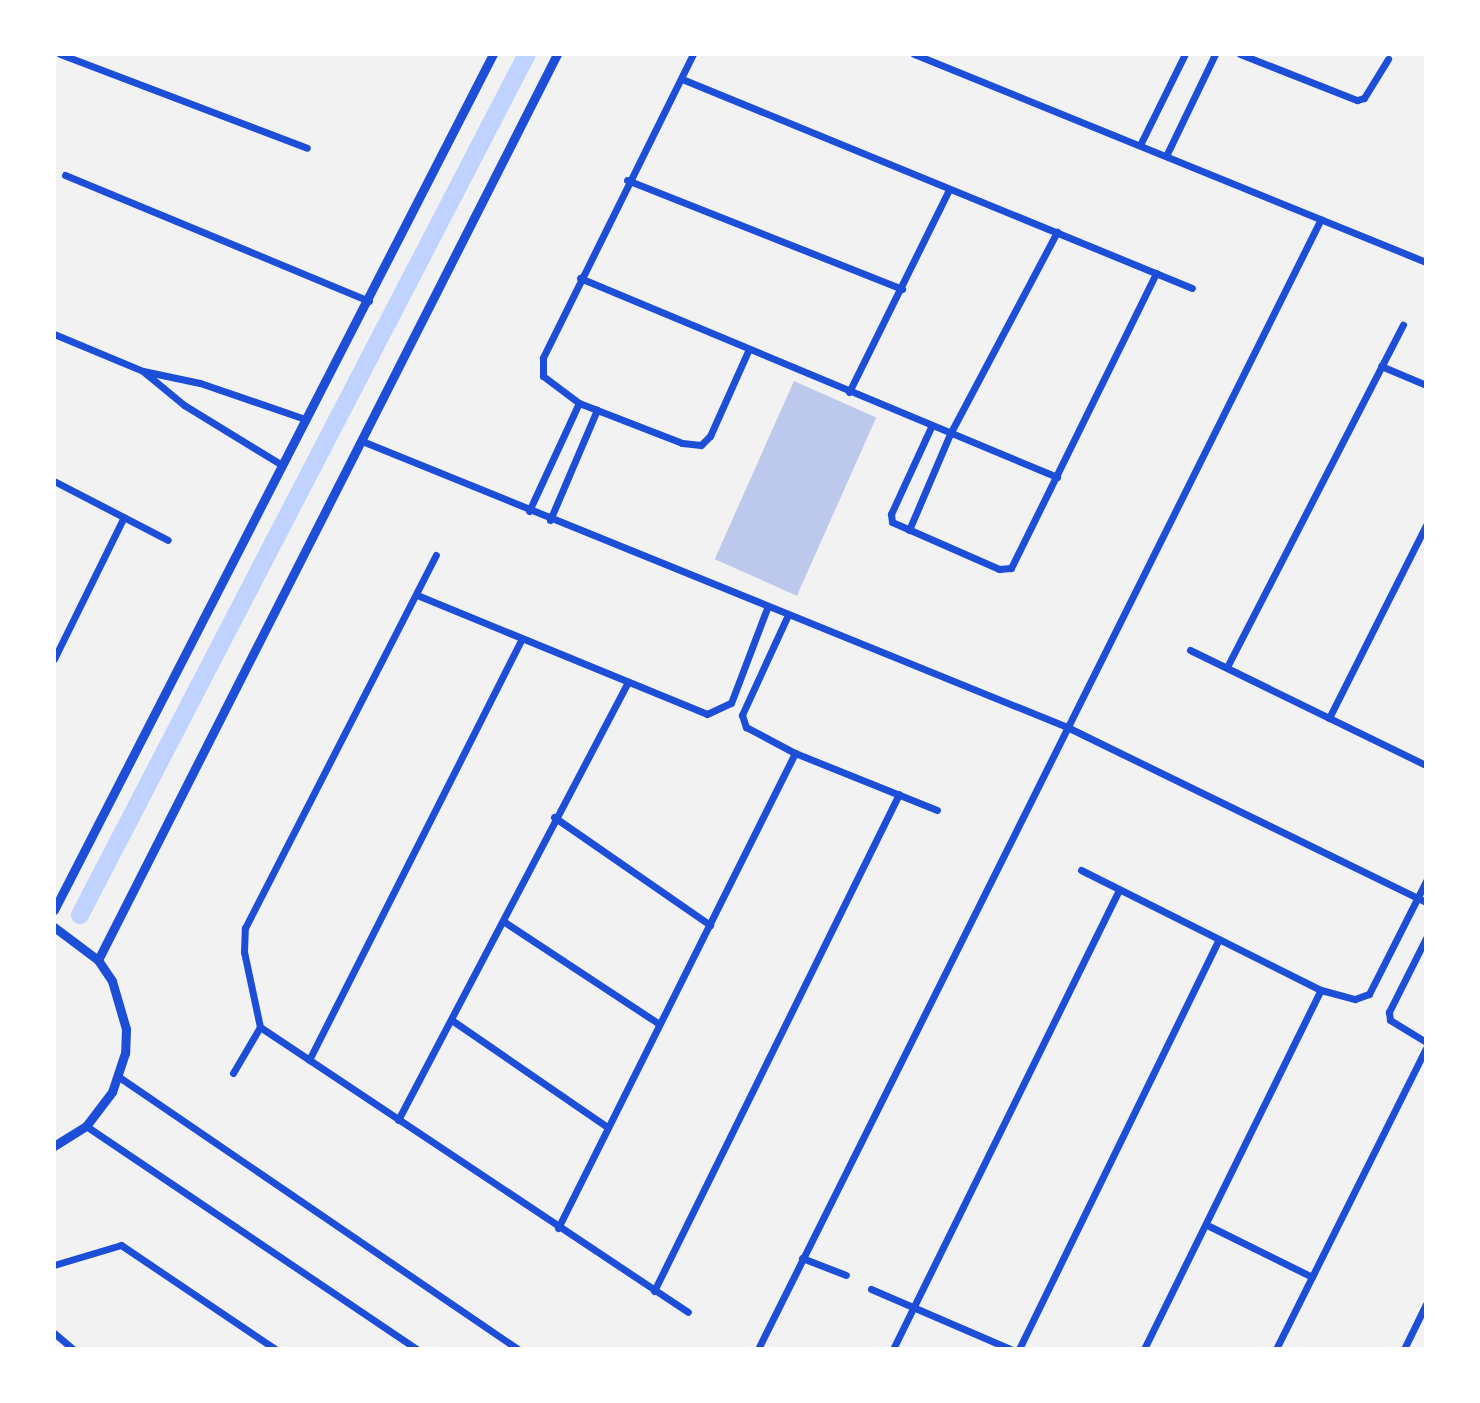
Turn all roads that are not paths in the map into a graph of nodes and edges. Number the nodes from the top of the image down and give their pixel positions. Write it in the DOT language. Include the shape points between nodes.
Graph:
graph roads {
  1 [pos="60,54"];
  2 [pos="493,54"];
  3 [pos="557,54"];
  4 [pos="693,54"];
  5 [pos="914,54"];
  6 [pos="1185,54"];
  7 [pos="1215,54"];
  8 [pos="1240,54"];
  9 [pos="1388,59"];
  10 [pos="682,79"];
  11 [pos="1140,145"];
  12 [pos="307,148"];
  13 [pos="1166,156"];
  14 [pos="65,175"];
  15 [pos="627,180"];
  16 [pos="949,190"];
  17 [pos="1321,219"];
  18 [pos="1057,232"];
  19 [pos="1426,262"];
  20 [pos="1156,273"];
  21 [pos="580,278"];
  22 [pos="1192,288"];
  23 [pos="902,289"];
  24 [pos="369,301"];
  25 [pos="1403,325"];
  26 [pos="54,334"];
  27 [pos="748,351"];
  28 [pos="1381,366"];
  29 [pos="143,371"];
  30 [pos="1426,385"];
  31 [pos="849,392"];
  32 [pos="579,403"];
  33 [pos="597,410"];
  34 [pos="305,419"];
  35 [pos="931,427"];
  36 [pos="950,434"];
  37 [pos="362,441"];
  38 [pos="282,465"];
  39 [pos="1057,477"];
  40 [pos="54,481"];
  41 [pos="529,511"];
  42 [pos="124,517"];
  43 [pos="550,520"];
  44 [pos="1426,525"];
  45 [pos="909,530"];
  46 [pos="168,540"];
  47 [pos="436,555"];
  48 [pos="417,595"];
  49 [pos="767,608"];
  50 [pos="787,617"];
  51 [pos="521,641"];
  52 [pos="1190,650"];
  53 [pos="54,659"];
  54 [pos="1227,667"];
  55 [pos="627,684"];
  56 [pos="1329,718"];
  57 [pos="1067,727"];
  58 [pos="795,753"];
  59 [pos="1426,765"];
  60 [pos="899,794"];
  61 [pos="937,810"];
  62 [pos="554,817"];
  63 [pos="1081,870"];
  64 [pos="1426,881"];
  65 [pos="1119,890"];
  66 [pos="1417,897"];
  67 [pos="1426,902"];
  68 [pos="54,910"];
  69 [pos="503,921"];
  70 [pos="710,925"];
  71 [pos="54,927"];
  72 [pos="1426,938"];
  73 [pos="1219,939"];
  74 [pos="98,960"];
  75 [pos="1321,990"];
  76 [pos="453,1021"];
  77 [pos="659,1024"];
  78 [pos="260,1027"];
  79 [pos="1426,1045"];
  80 [pos="309,1060"];
  81 [pos="233,1073"];
  82 [pos="119,1077"];
  83 [pos="398,1120"];
  84 [pos="86,1126"];
  85 [pos="607,1127"];
  86 [pos="54,1146"];
  87 [pos="1209,1226"];
  88 [pos="558,1228"];
  89 [pos="802,1258"];
  90 [pos="54,1265"];
  91 [pos="846,1275"];
  92 [pos="1312,1277"];
  93 [pos="871,1289"];
  94 [pos="654,1291"];
  95 [pos="1426,1304"];
  96 [pos="910,1308"];
  97 [pos="688,1312"];
  98 [pos="54,1333"];
  99 [pos="73,1349"];
  100 [pos="275,1349"];
  101 [pos="417,1349"];
  102 [pos="518,1349"];
  103 [pos="758,1349"];
  104 [pos="893,1349"];
  105 [pos="1010,1349"];
  106 [pos="1019,1349"];
  107 [pos="1144,1349"];
  108 [pos="1276,1349"];
  109 [pos="1404,1349"];
  1 -- 12 [label="street"];
  2 -- 24 [label="street"];
  3 -- 37 [label="street"];
  4 -- 10 [label="street"];
  5 -- 11 [label="street"];
  6 -- 11 [label="street"];
  7 -- 13 [label="street"];
  8 -- 9 [label="street" via="1357,100 1364,98"];
  10 -- 15 [label="street"];
  10 -- 16 [label="street"];
  11 -- 13 [label="street"];
  13 -- 17 [label="street"];
  14 -- 24 [label="street"];
  15 -- 21 [label="street"];
  15 -- 23 [label="street"];
  16 -- 18 [label="street"];
  16 -- 23 [label="street"];
  17 -- 19 [label="street"];
  17 -- 57 [label="street"];
  18 -- 20 [label="street"];
  18 -- 36 [label="street"];
  20 -- 22 [label="street"];
  20 -- 39 [label="street"];
  21 -- 27 [label="street"];
  21 -- 32 [label="street" via="542,367 545,381"];
  23 -- 31 [label="street"];
  24 -- 34 [label="street"];
  25 -- 28 [label="street"];
  26 -- 29 [label="street"];
  27 -- 31 [label="street"];
  27 -- 33 [label="street" via="710,436 701,445 682,443"];
  28 -- 30 [label="street"];
  28 -- 54 [label="street"];
  29 -- 34 [label="street" via="200,383"];
  29 -- 38 [label="street" via="184,405"];
  31 -- 35 [label="street"];
  32 -- 33 [label="street"];
  32 -- 41 [label="street"];
  33 -- 43 [label="street"];
  34 -- 38 [label="street"];
  35 -- 36 [label="street"];
  35 -- 45 [label="street" via="890,517"];
  36 -- 39 [label="street"];
  36 -- 45 [label="street"];
  37 -- 41 [label="street"];
  37 -- 74 [label="street"];
  38 -- 68 [label="street"];
  39 -- 45 [label="street" via="1008,569"];
  40 -- 42 [label="street"];
  41 -- 43 [label="street"];
  42 -- 46 [label="street"];
  42 -- 53 [label="street"];
  43 -- 49 [label="street"];
  44 -- 56 [label="street"];
  47 -- 48 [label="street"];
  48 -- 51 [label="street"];
  48 -- 78 [label="street" via="245,928 244,952"];
  49 -- 50 [label="street"];
  49 -- 55 [label="street" via="731,703 722,711 707,714"];
  50 -- 57 [label="street"];
  50 -- 58 [label="street" via="742,720"];
  51 -- 55 [label="street"];
  51 -- 80 [label="street"];
  52 -- 54 [label="street"];
  54 -- 56 [label="street"];
  55 -- 62 [label="street"];
  56 -- 59 [label="street"];
  57 -- 66 [label="street"];
  57 -- 89 [label="street"];
  58 -- 60 [label="street"];
  58 -- 70 [label="street"];
  60 -- 61 [label="street"];
  60 -- 94 [label="street"];
  62 -- 69 [label="street"];
  62 -- 70 [label="street"];
  63 -- 65 [label="street"];
  64 -- 66 [label="street"];
  65 -- 73 [label="street"];
  65 -- 96 [label="street"];
  66 -- 67 [label="street"];
  66 -- 75 [label="street" via="1369,994 1347,998"];
  69 -- 76 [label="street"];
  69 -- 77 [label="street"];
  70 -- 77 [label="street"];
  71 -- 74 [label="street"];
  72 -- 79 [label="street" via="1389,1012 1390,1020"];
  73 -- 75 [label="street"];
  73 -- 106 [label="street"];
  74 -- 82 [label="street" via="112,981 126,1029"];
  75 -- 87 [label="street"];
  76 -- 83 [label="street"];
  76 -- 85 [label="street"];
  77 -- 85 [label="street"];
  78 -- 80 [label="street"];
  78 -- 81 [label="street"];
  79 -- 92 [label="street"];
  80 -- 83 [label="street"];
  82 -- 84 [label="street"];
  82 -- 102 [label="street"];
  83 -- 88 [label="street"];
  84 -- 86 [label="street"];
  84 -- 101 [label="street"];
  85 -- 88 [label="street"];
  87 -- 92 [label="street"];
  87 -- 107 [label="street"];
  88 -- 94 [label="street"];
  89 -- 91 [label="street"];
  89 -- 103 [label="street"];
  90 -- 100 [label="street" via="121,1245"];
  92 -- 108 [label="street"];
  93 -- 96 [label="street"];
  94 -- 97 [label="street"];
  95 -- 109 [label="street"];
  96 -- 104 [label="street"];
  96 -- 105 [label="street"];
  98 -- 99 [label="street"];
}
